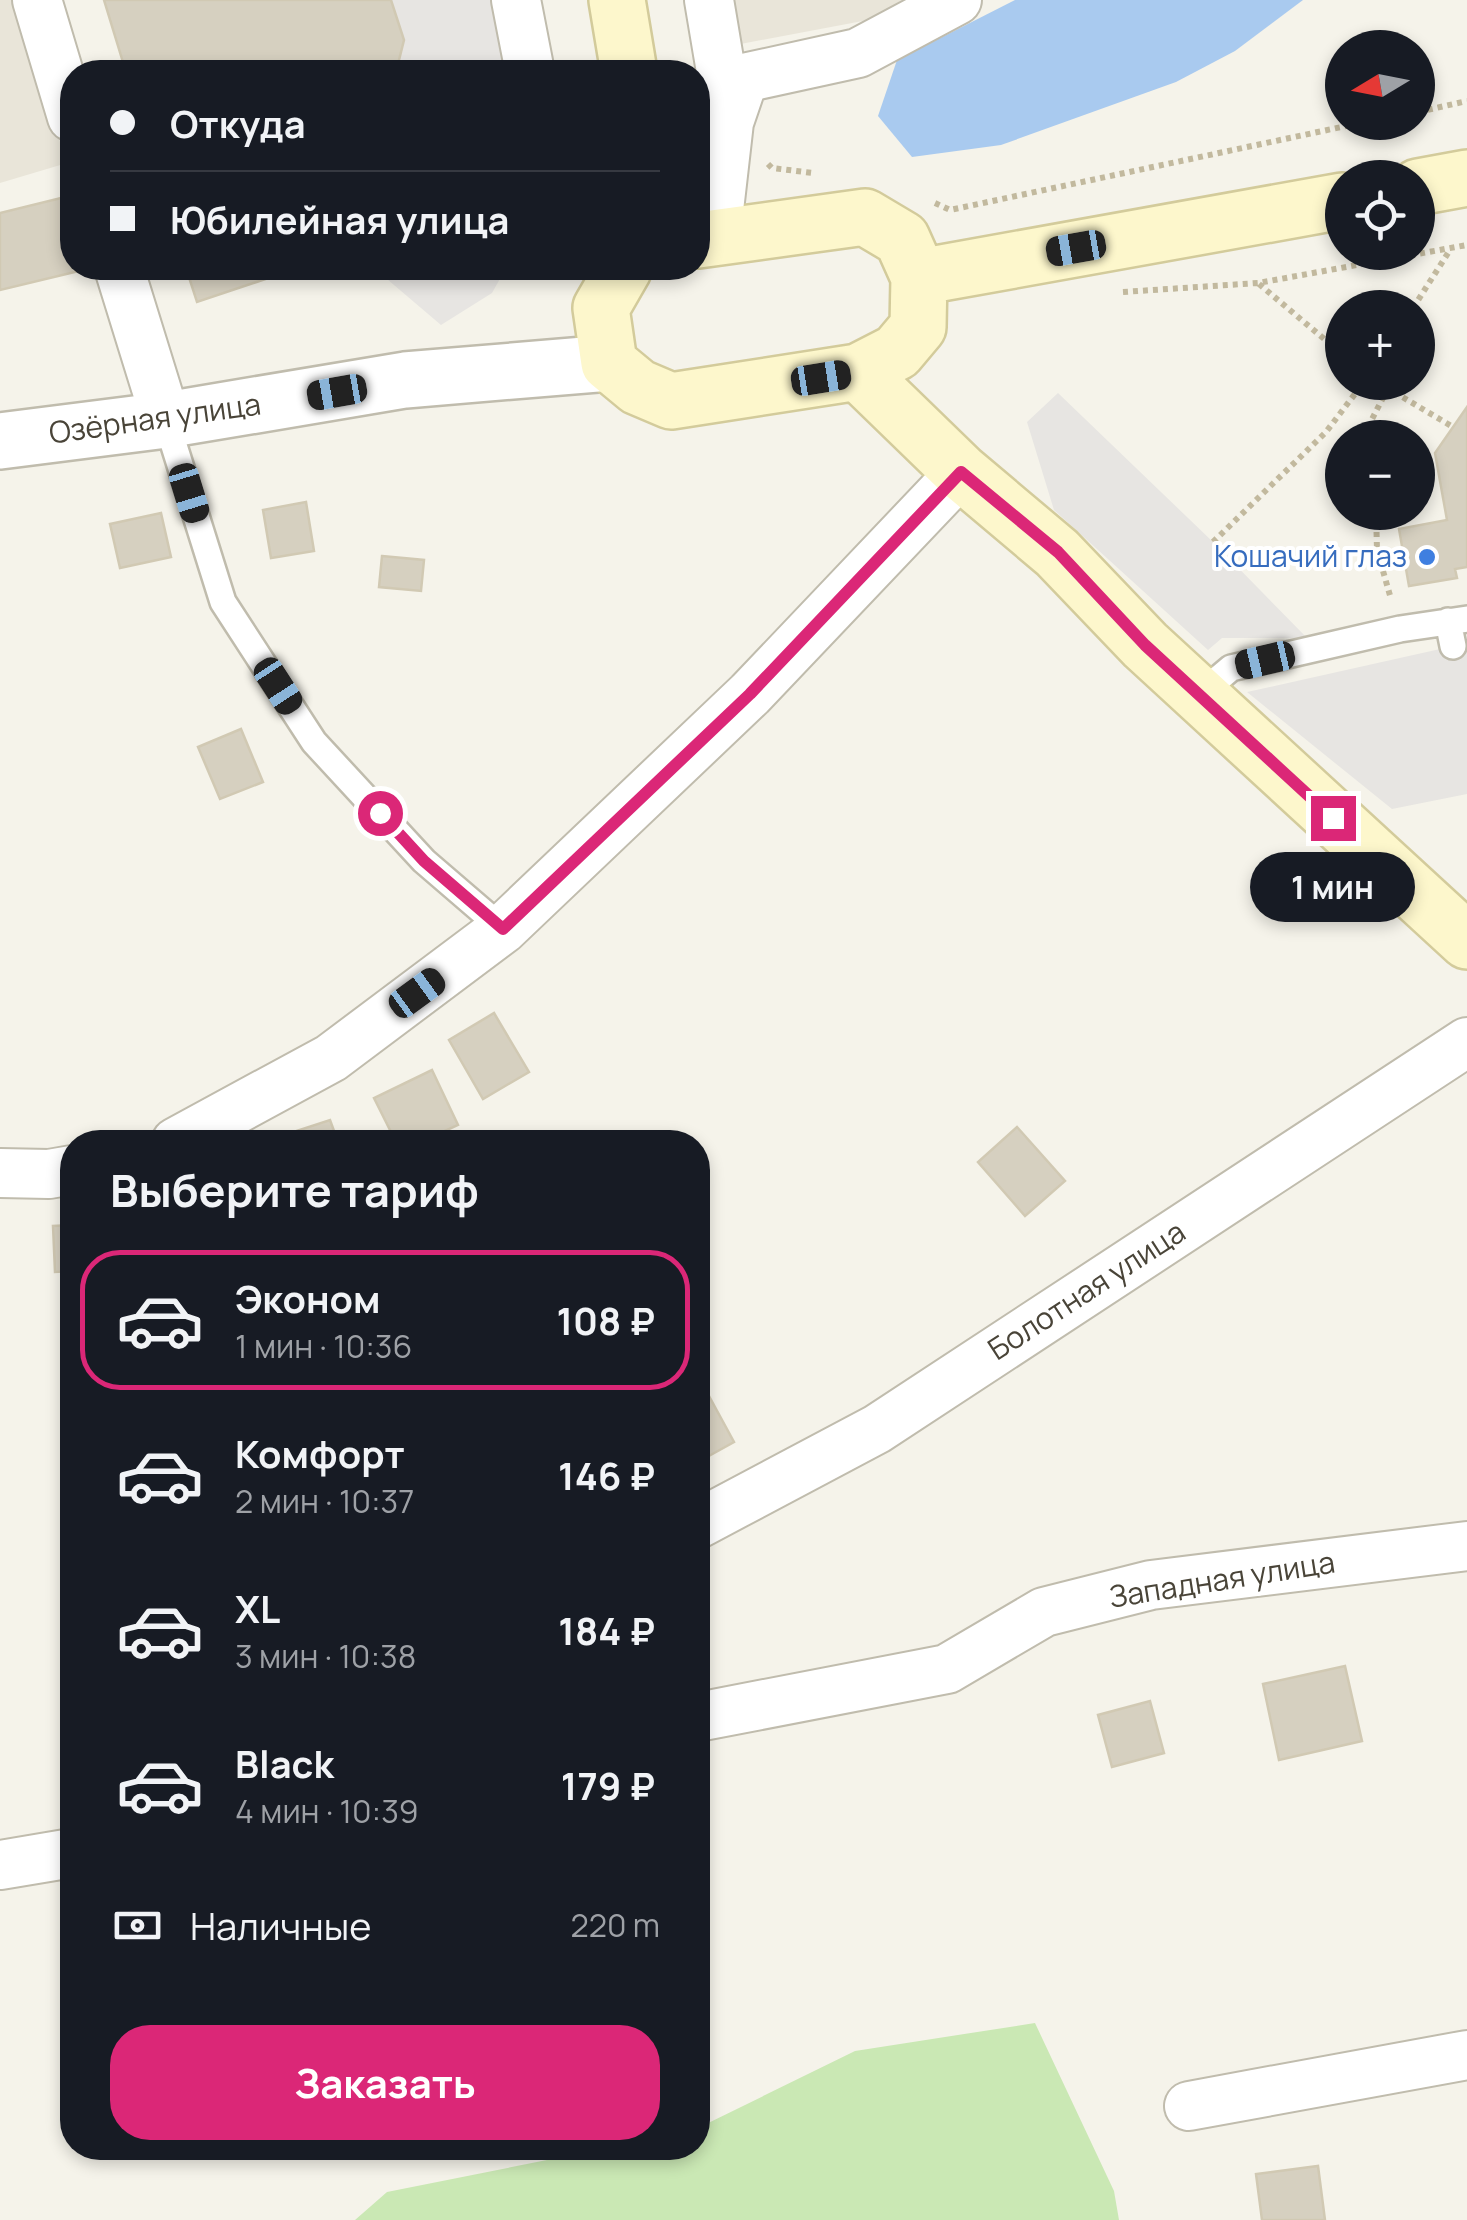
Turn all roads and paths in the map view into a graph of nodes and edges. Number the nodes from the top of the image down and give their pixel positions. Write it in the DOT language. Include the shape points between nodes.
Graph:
graph roads {
  1 [pos="37,0"];
  2 [pos="516,0"];
  3 [pos="617,0"];
  4 [pos="709,0"];
  5 [pos="957,0"];
  6 [pos="528,60"];
  7 [pos="627,60"];
  8 [pos="60,76"];
  9 [pos="1467,102"];
  10 [pos="1435,109"];
  11 [pos="729,122"];
  12 [pos="1325,130"];
  13 [pos="829,176"];
  14 [pos="1467,178"];
  15 [pos="1435,184"];
  16 [pos="918,196"];
  17 [pos="1325,204"];
  18 [pos="710,222"];
  19 [pos="710,238"];
  20 [pos="1467,246"];
  21 [pos="1451,248"];
  22 [pos="919,277"];
  23 [pos="123,280"];
  24 [pos="615,280"];
  25 [pos="1258,283"];
  26 [pos="1424,290"];
  27 [pos="1106,294"];
  28 [pos="1325,340"];
  29 [pos="608,364"];
  30 [pos="858,372"];
  31 [pos="1350,400"];
  32 [pos="1405,400"];
  33 [pos="166,420"];
  34 [pos="1453,427"];
  35 [pos="0,441"];
  36 [pos="961,472"];
  37 [pos="1377,530"];
  38 [pos="1213,542"];
  39 [pos="1400,629"];
  40 [pos="1456,629"];
  41 [pos="1199,695"];
  42 [pos="503,929"];
  43 [pos="1467,941"];
  44 [pos="1467,1042"];
  45 [pos="198,1130"];
  46 [pos="60,1172"];
  47 [pos="0,1173"];
  48 [pos="710,1518"];
  49 [pos="1467,1546"];
  50 [pos="710,1715"];
  51 [pos="60,1855"];
  52 [pos="0,1865"];
  53 [pos="1467,2056"];
  54 [pos="1189,2106"];
  1 -- 8 [label="street"];
  2 -- 6 [label="street"];
  3 -- 7 [label="main road"];
  4 -- 11 [label="street"];
  5 -- 11 [label="street" via="858,53 744,78"];
  9 -- 10 [label="path"];
  11 -- 13 [label="path" via="772,168"];
  11 -- 18 [label="street"];
  12 -- 16 [label="path" via="950,210"];
  14 -- 15 [label="main road"];
  17 -- 22 [label="main road"];
  19 -- 22 [label="main road" via="864,217 902,239"];
  20 -- 21 [label="path"];
  21 -- 25 [label="path"];
  21 -- 26 [label="path"];
  22 -- 30 [label="main road" via="918,327 897,352"];
  23 -- 33 [label="street"];
  24 -- 29 [label="main road" via="601,308"];
  25 -- 27 [label="path"];
  25 -- 28 [label="path"];
  29 -- 30 [label="main road" via="671,401"];
  29 -- 33 [label="street, Озёрная улица" via="406,380"];
  30 -- 36 [label="main road"];
  31 -- 38 [label="path"];
  32 -- 34 [label="path"];
  33 -- 35 [label="street, Озёрная улица"];
  33 -- 42 [label="lane" via="223,602 314,742 424,861"];
  36 -- 41 [label="main road" via="1058,552"];
  36 -- 42 [label="street" via="750,694"];
  37 -- 39 [label="path"];
  39 -- 40 [label="lane"];
  39 -- 41 [label="lane" via="1231,668"];
  41 -- 43 [label="main road"];
  42 -- 45 [label="street" via="331,1058"];
  44 -- 48 [label="street, Болотная улица" via="877,1429"];
  46 -- 47 [label="street"];
  49 -- 50 [label="street, Западная улица" via="1151,1585 1044,1612 947,1669"];
  51 -- 52 [label="street"];
  53 -- 54 [label="street"];
}
